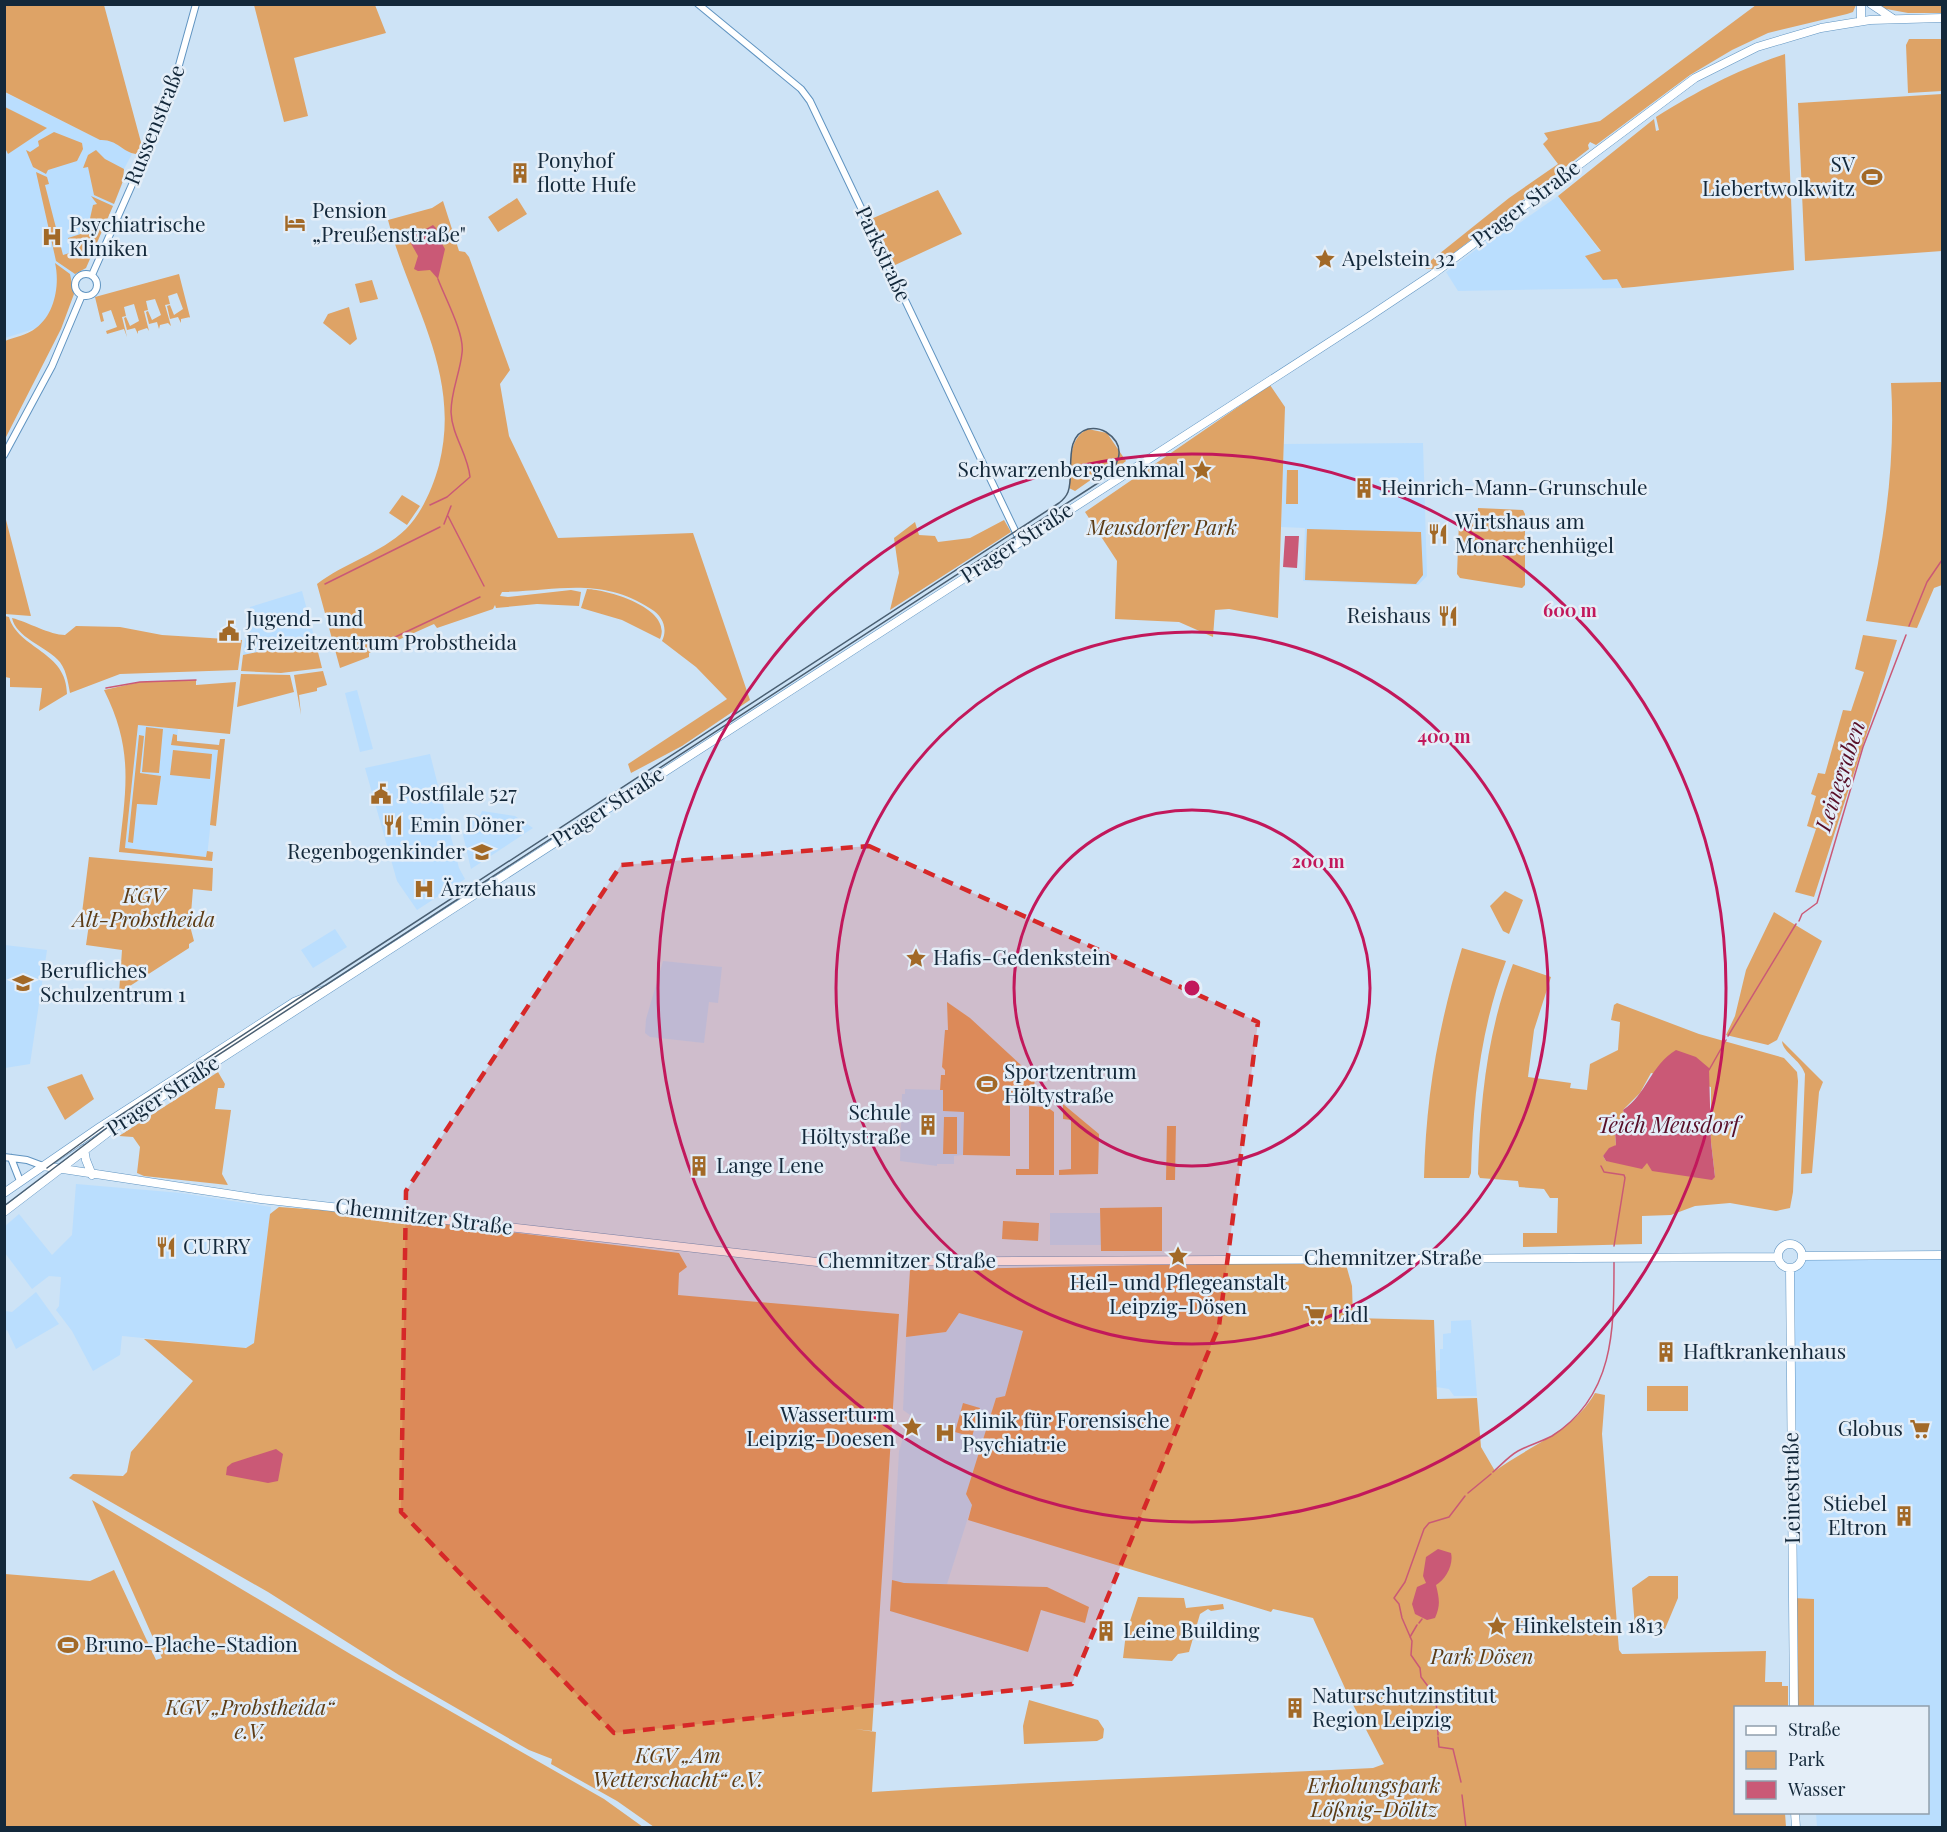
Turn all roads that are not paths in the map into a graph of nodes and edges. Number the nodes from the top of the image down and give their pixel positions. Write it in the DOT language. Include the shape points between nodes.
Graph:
graph roads {
  1 [pos="196,4"];
  2 [pos="698,4"];
  3 [pos="1861,4"];
  4 [pos="1870,4"];
  5 [pos="1942,18"];
  6 [pos="1894,19"];
  7 [pos="1870,20"];
  8 [pos="1861,21"];
  9 [pos="92,275"];
  10 [pos="82,295"];
  11 [pos="4,455"];
  12 [pos="1020,541"];
  13 [pos="328,989"];
  14 [pos="84,1149"];
  15 [pos="8,1157"];
  16 [pos="43,1166"];
  17 [pos="57,1170"];
  18 [pos="92,1175"];
  19 [pos="20,1180"];
  20 [pos="4,1193"];
  21 [pos="4,1212"];
  22 [pos="1942,1255"];
  23 [pos="1802,1256"];
  24 [pos="1778,1257"];
  25 [pos="1790,1268"];
  26 [pos="1794,1706"];
  1 -- 9 [label="street, Russenstraße" via="169,100"];
  2 -- 12 [label="street, Parkstraße" via="810,100"];
  3 -- 8 [label="main road"];
  4 -- 6 [label="main road"];
  4 -- 7 [label="main road"];
  5 -- 6 [label="main road, Prager Straße"];
  6 -- 7 [label="main road, Prager Straße"];
  7 -- 8 [label="main road, Prager Straße"];
  8 -- 12 [label="main road, Prager Straße" via="1774,41 1716,66 1657,105 1432,274"];
  9 -- 10 [label="street" via="97,282 96,290"];
  9 -- 10 [label="street" via="84,273 76,279 75,287"];
  10 -- 11 [label="street" via="52,366"];
  12 -- 13 [label="main road, Prager Straße"];
  13 -- 14 [label="main road, Prager Straße"];
  13 -- 16 [label="main road, Prager Straße" via="294,1002"];
  14 -- 17 [label="main road, Prager Straße"];
  14 -- 18 [label="main road"];
  15 -- 16 [label="street"];
  15 -- 19 [label="street"];
  16 -- 17 [label="main road, Chemnitzer Straße"];
  16 -- 19 [label="main road, Prager Straße"];
  17 -- 18 [label="main road, Chemnitzer Straße"];
  17 -- 21 [label="main road, Prager Straße"];
  18 -- 24 [label="main road, Chemnitzer Straße" via="261,1199 817,1262"];
  19 -- 20 [label="main road, Prager Straße"];
  22 -- 23 [label="main road"];
  23 -- 24 [label="main road" via="1791,1245 1781,1248"];
  23 -- 25 [label="main road" via="1799,1264"];
  24 -- 25 [label="main road" via="1783,1266"];
  25 -- 26 [label="main road, Leinestraße"];
}
